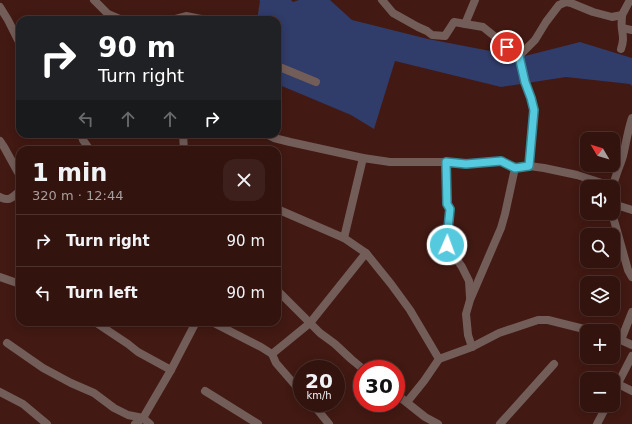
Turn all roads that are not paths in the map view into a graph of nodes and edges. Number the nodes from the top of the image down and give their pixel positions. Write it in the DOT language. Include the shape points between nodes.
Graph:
graph roads {
  1 [pos="382,0"];
  2 [pos="475,0"];
  3 [pos="630,0"];
  4 [pos="99,2"];
  5 [pos="562,2"];
  6 [pos="0,7"];
  7 [pos="622,15"];
  8 [pos="113,16"];
  9 [pos="465,24"];
  10 [pos="622,28"];
  11 [pos="632,30"];
  12 [pos="16,36"];
  13 [pos="621,48"];
  14 [pos="519,56"];
  15 [pos="281,68"];
  16 [pos="316,82"];
  17 [pos="632,118"];
  18 [pos="274,138"];
  19 [pos="0,141"];
  20 [pos="363,158"];
  21 [pos="446,162"];
  22 [pos="529,166"];
  23 [pos="16,168"];
  24 [pos="515,168"];
  25 [pos="591,180"];
  26 [pos="614,180"];
  27 [pos="16,194"];
  28 [pos="0,197"];
  29 [pos="620,206"];
  30 [pos="632,210"];
  31 [pos="281,211"];
  32 [pos="614,220"];
  33 [pos="344,238"];
  34 [pos="366,253"];
  35 [pos="0,277"];
  36 [pos="632,277"];
  37 [pos="16,283"];
  38 [pos="281,294"];
  39 [pos="470,300"];
  40 [pos="632,312"];
  41 [pos="310,323"];
  42 [pos="101,326"];
  43 [pos="194,326"];
  44 [pos="220,326"];
  45 [pos="580,328"];
  46 [pos="622,340"];
  47 [pos="7,343"];
  48 [pos="632,345"];
  49 [pos="472,347"];
  50 [pos="272,354"];
  51 [pos="632,356"];
  52 [pos="439,359"];
  53 [pos="353,361"];
  54 [pos="554,364"];
  55 [pos="171,370"];
  56 [pos="620,380"];
  57 [pos="293,382"];
  58 [pos="620,385"];
  59 [pos="205,391"];
  60 [pos="632,391"];
  61 [pos="0,392"];
  62 [pos="407,402"];
  63 [pos="319,412"];
  64 [pos="603,412"];
  65 [pos="143,418"];
  66 [pos="47,424"];
  67 [pos="136,424"];
  68 [pos="150,424"];
  69 [pos="258,424"];
  70 [pos="329,424"];
  71 [pos="438,424"];
  72 [pos="500,424"];
  73 [pos="597,424"];
  1 -- 9 [label="street" via="393,13 432,35 445,36 454,22"];
  2 -- 9 [label="street"];
  3 -- 7 [label="street"];
  4 -- 8 [label="street"];
  5 -- 7 [label="street" via="612,17"];
  5 -- 14 [label="street" via="535,40"];
  6 -- 12 [label="street"];
  7 -- 10 [label="street"];
  9 -- 14 [label="street" via="483,27"];
  10 -- 11 [label="street"];
  10 -- 13 [label="street" via="624,34"];
  14 -- 22 [label="street" via="534,110"];
  15 -- 16 [label="street"];
  17 -- 26 [label="street"];
  18 -- 20 [label="street"];
  19 -- 23 [label="street"];
  20 -- 21 [label="street" via="390,162"];
  20 -- 33 [label="street"];
  21 -- 24 [label="street" via="466,164 501,161"];
  21 -- 39 [label="street" via="447,204 450,209 448,229 444,235 447,245 469,281"];
  22 -- 24 [label="street"];
  22 -- 25 [label="street"];
  24 -- 39 [label="street" via="501,228"];
  27 -- 28 [label="street" via="10,199"];
  29 -- 30 [label="street"];
  31 -- 33 [label="street"];
  32 -- 36 [label="street"];
  33 -- 34 [label="street"];
  34 -- 41 [label="street"];
  34 -- 52 [label="street" via="410,310"];
  35 -- 37 [label="street"];
  38 -- 41 [label="street"];
  39 -- 49 [label="street" via="466,314"];
  40 -- 46 [label="street"];
  41 -- 50 [label="street"];
  41 -- 53 [label="street"];
  42 -- 55 [label="street" via="138,352"];
  43 -- 55 [label="street"];
  44 -- 50 [label="street"];
  45 -- 49 [label="street" via="538,320 499,333"];
  46 -- 48 [label="street"];
  47 -- 65 [label="street" via="43,368 94,393 114,408"];
  49 -- 52 [label="street"];
  50 -- 57 [label="street"];
  51 -- 56 [label="street"];
  52 -- 62 [label="street"];
  54 -- 72 [label="street"];
  55 -- 65 [label="street"];
  58 -- 60 [label="street"];
  59 -- 69 [label="street"];
  61 -- 66 [label="street" via="23,404"];
  62 -- 71 [label="street"];
  63 -- 70 [label="street"];
  64 -- 73 [label="street"];
  65 -- 67 [label="street"];
  65 -- 68 [label="street"];
}
